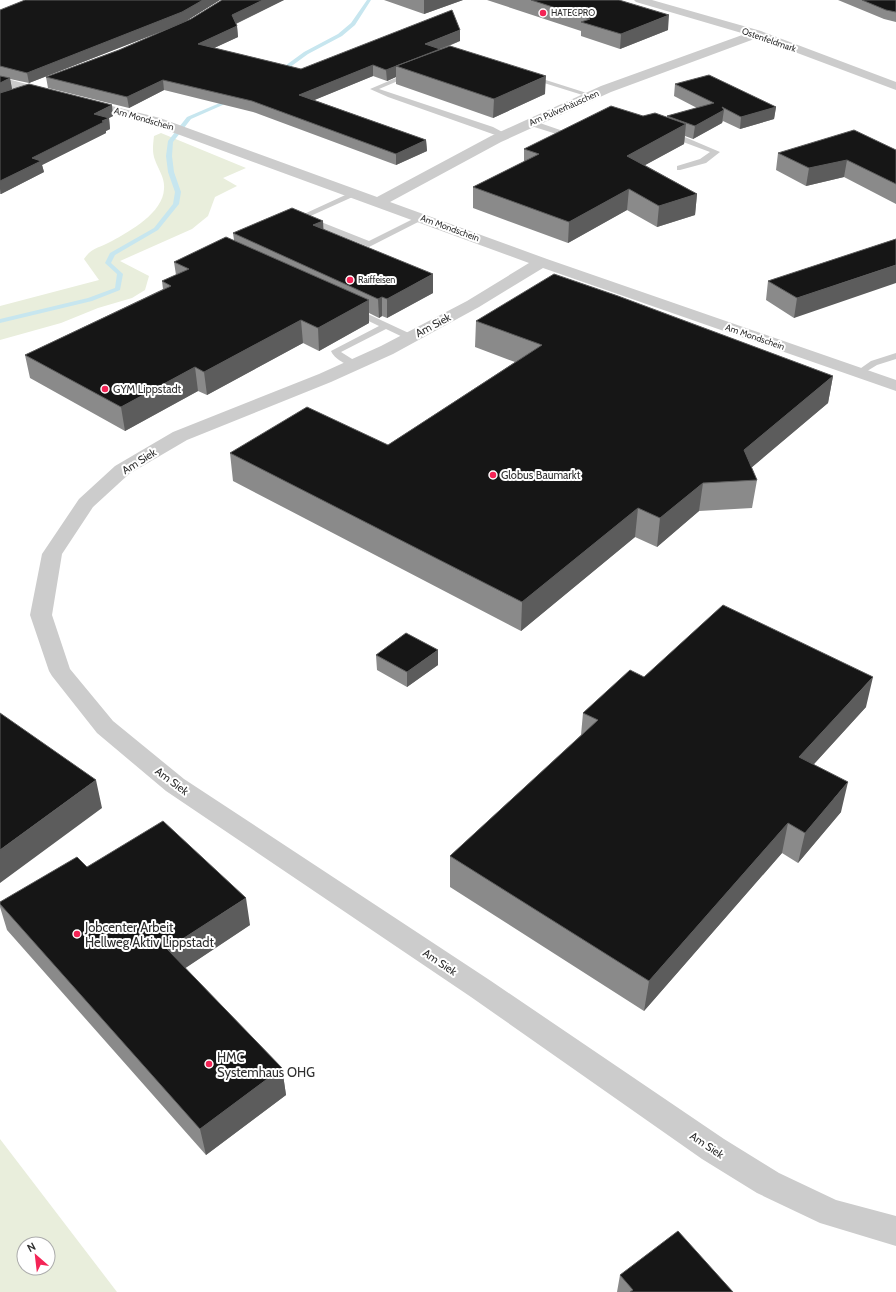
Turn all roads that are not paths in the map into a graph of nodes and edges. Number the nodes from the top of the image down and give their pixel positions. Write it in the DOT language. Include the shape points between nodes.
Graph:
graph roads {
  1 [pos="640,0"];
  2 [pos="757,34"];
  3 [pos="417,72"];
  4 [pos="523,75"];
  5 [pos="0,81"];
  6 [pos="46,81"];
  7 [pos="896,86"];
  8 [pos="27,88"];
  9 [pos="11,95"];
  10 [pos="57,96"];
  11 [pos="591,96"];
  12 [pos="72,100"];
  13 [pos="531,123"];
  14 [pos="580,129"];
  15 [pos="664,132"];
  16 [pos="504,135"];
  17 [pos="680,168"];
  18 [pos="354,193"];
  19 [pos="380,202"];
  20 [pos="303,218"];
  21 [pos="422,218"];
  22 [pos="286,223"];
  23 [pos="540,262"];
  24 [pos="348,308"];
  25 [pos="386,326"];
  26 [pos="410,337"];
  27 [pos="896,356"];
  28 [pos="355,364"];
  29 [pos="859,373"];
  30 [pos="896,386"];
  31 [pos="896,1231"];
  1 -- 2 [label="street, Ostenfeldmark"];
  2 -- 7 [label="street, Ostenfeldmark"];
  2 -- 11 [label="street, Am Pulverhäuschen"];
  3 -- 16 [label="lane" via="373,89"];
  4 -- 11 [label="lane"];
  5 -- 8 [label="street"];
  6 -- 8 [label="street"];
  8 -- 9 [label="street"];
  8 -- 10 [label="street"];
  11 -- 13 [label="street, Am Pulverhäuschen"];
  12 -- 18 [label="street, Am Mondschein" via="155,121"];
  13 -- 14 [label="lane" via="566,135"];
  13 -- 16 [label="street, Am Pulverhäuschen"];
  15 -- 17 [label="lane" via="716,152 703,161"];
  16 -- 19 [label="street, Am Pulverhäuschen"];
  18 -- 19 [label="street, Am Mondschein"];
  18 -- 20 [label="lane"];
  19 -- 21 [label="street, Am Mondschein"];
  20 -- 21 [label="lane" via="369,244"];
  20 -- 22 [label="lane"];
  21 -- 23 [label="street, Am Mondschein"];
  23 -- 26 [label="street, Am Siek" via="473,304"];
  23 -- 29 [label="street, Am Mondschein"];
  24 -- 25 [label="lane"];
  25 -- 26 [label="lane"];
  25 -- 28 [label="lane" via="336,351"];
  26 -- 28 [label="street, Am Siek"];
  27 -- 29 [label="lane" via="874,363"];
  28 -- 31 [label="street, Am Siek" via="180,436 122,470 86,504 52,554 41,615 60,671 105,727 175,785 481,989 713,1149 768,1183 831,1213"];
  29 -- 30 [label="street, Am Mondschein"];
}
